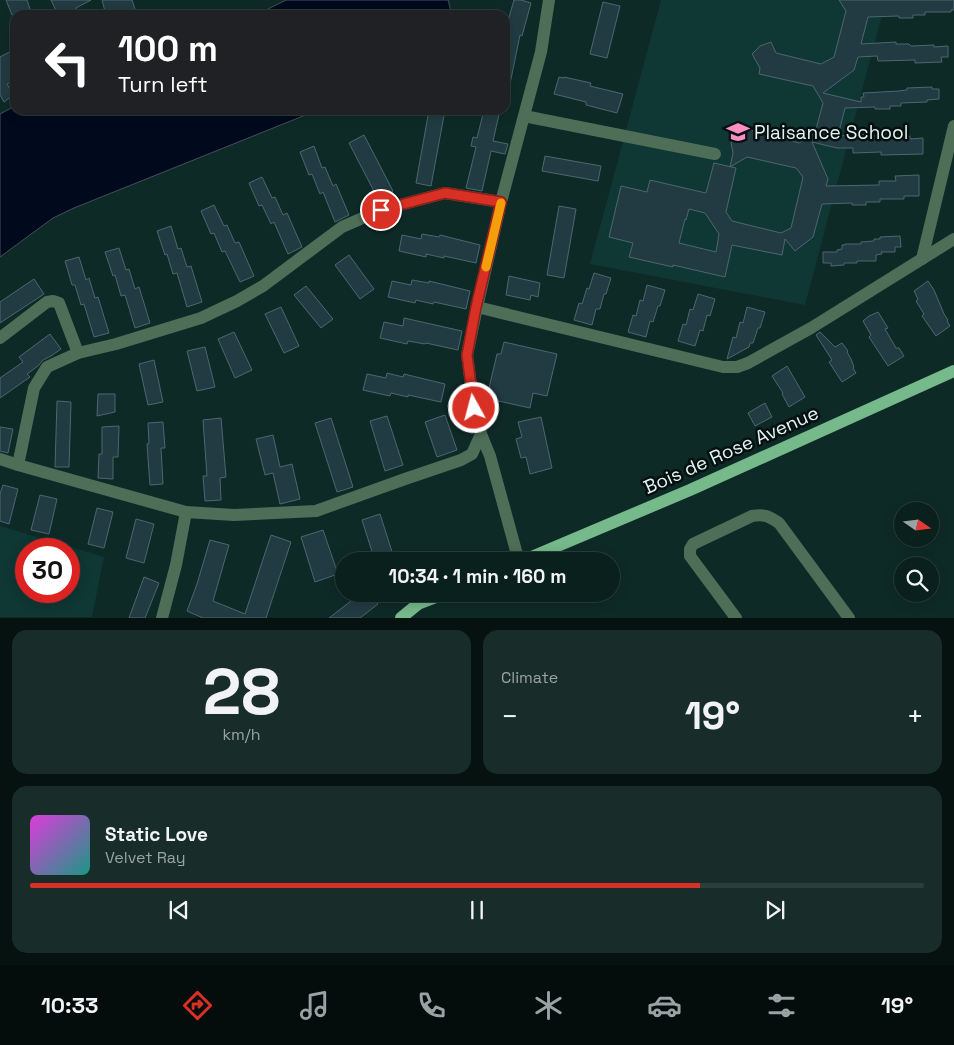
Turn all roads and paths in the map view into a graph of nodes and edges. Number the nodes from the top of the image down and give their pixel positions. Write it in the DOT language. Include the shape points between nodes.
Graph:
graph roads {
  1 [pos="549,0"];
  2 [pos="524,116"];
  3 [pos="954,126"];
  4 [pos="715,154"];
  5 [pos="501,202"];
  6 [pos="954,239"];
  7 [pos="922,259"];
  8 [pos="476,307"];
  9 [pos="0,338"];
  10 [pos="78,353"];
  11 [pos="954,371"];
  12 [pos="481,434"];
  13 [pos="0,459"];
  14 [pos="18,465"];
  15 [pos="186,512"];
  16 [pos="518,552"];
  17 [pos="539,552"];
  18 [pos="423,602"];
  19 [pos="162,618"];
  20 [pos="401,618"];
  21 [pos="736,618"];
  22 [pos="849,618"];
  1 -- 2 [label="street" via="541,52"];
  2 -- 4 [label="street"];
  2 -- 5 [label="street"];
  3 -- 7 [label="street"];
  5 -- 8 [label="street"];
  5 -- 10 [label="street" via="445,193 381,210 342,227 263,286 201,318"];
  6 -- 7 [label="street"];
  7 -- 8 [label="street" via="811,328 737,367 723,367"];
  8 -- 12 [label="street" via="467,355"];
  9 -- 10 [label="street" via="47,302 53,301 59,303"];
  10 -- 14 [label="street" via="47,367 34,388"];
  11 -- 17 [label="main road, Bois de Rose Avenue" via="690,490"];
  12 -- 15 [label="street" via="472,454 461,460 316,511 234,516"];
  12 -- 16 [label="street"];
  13 -- 14 [label="street"];
  14 -- 15 [label="street"];
  15 -- 19 [label="street"];
  18 -- 20 [label="main road"];
  21 -- 22 [label="street" via="690,556 690,549 694,544 752,516 762,515 779,523"];
}
